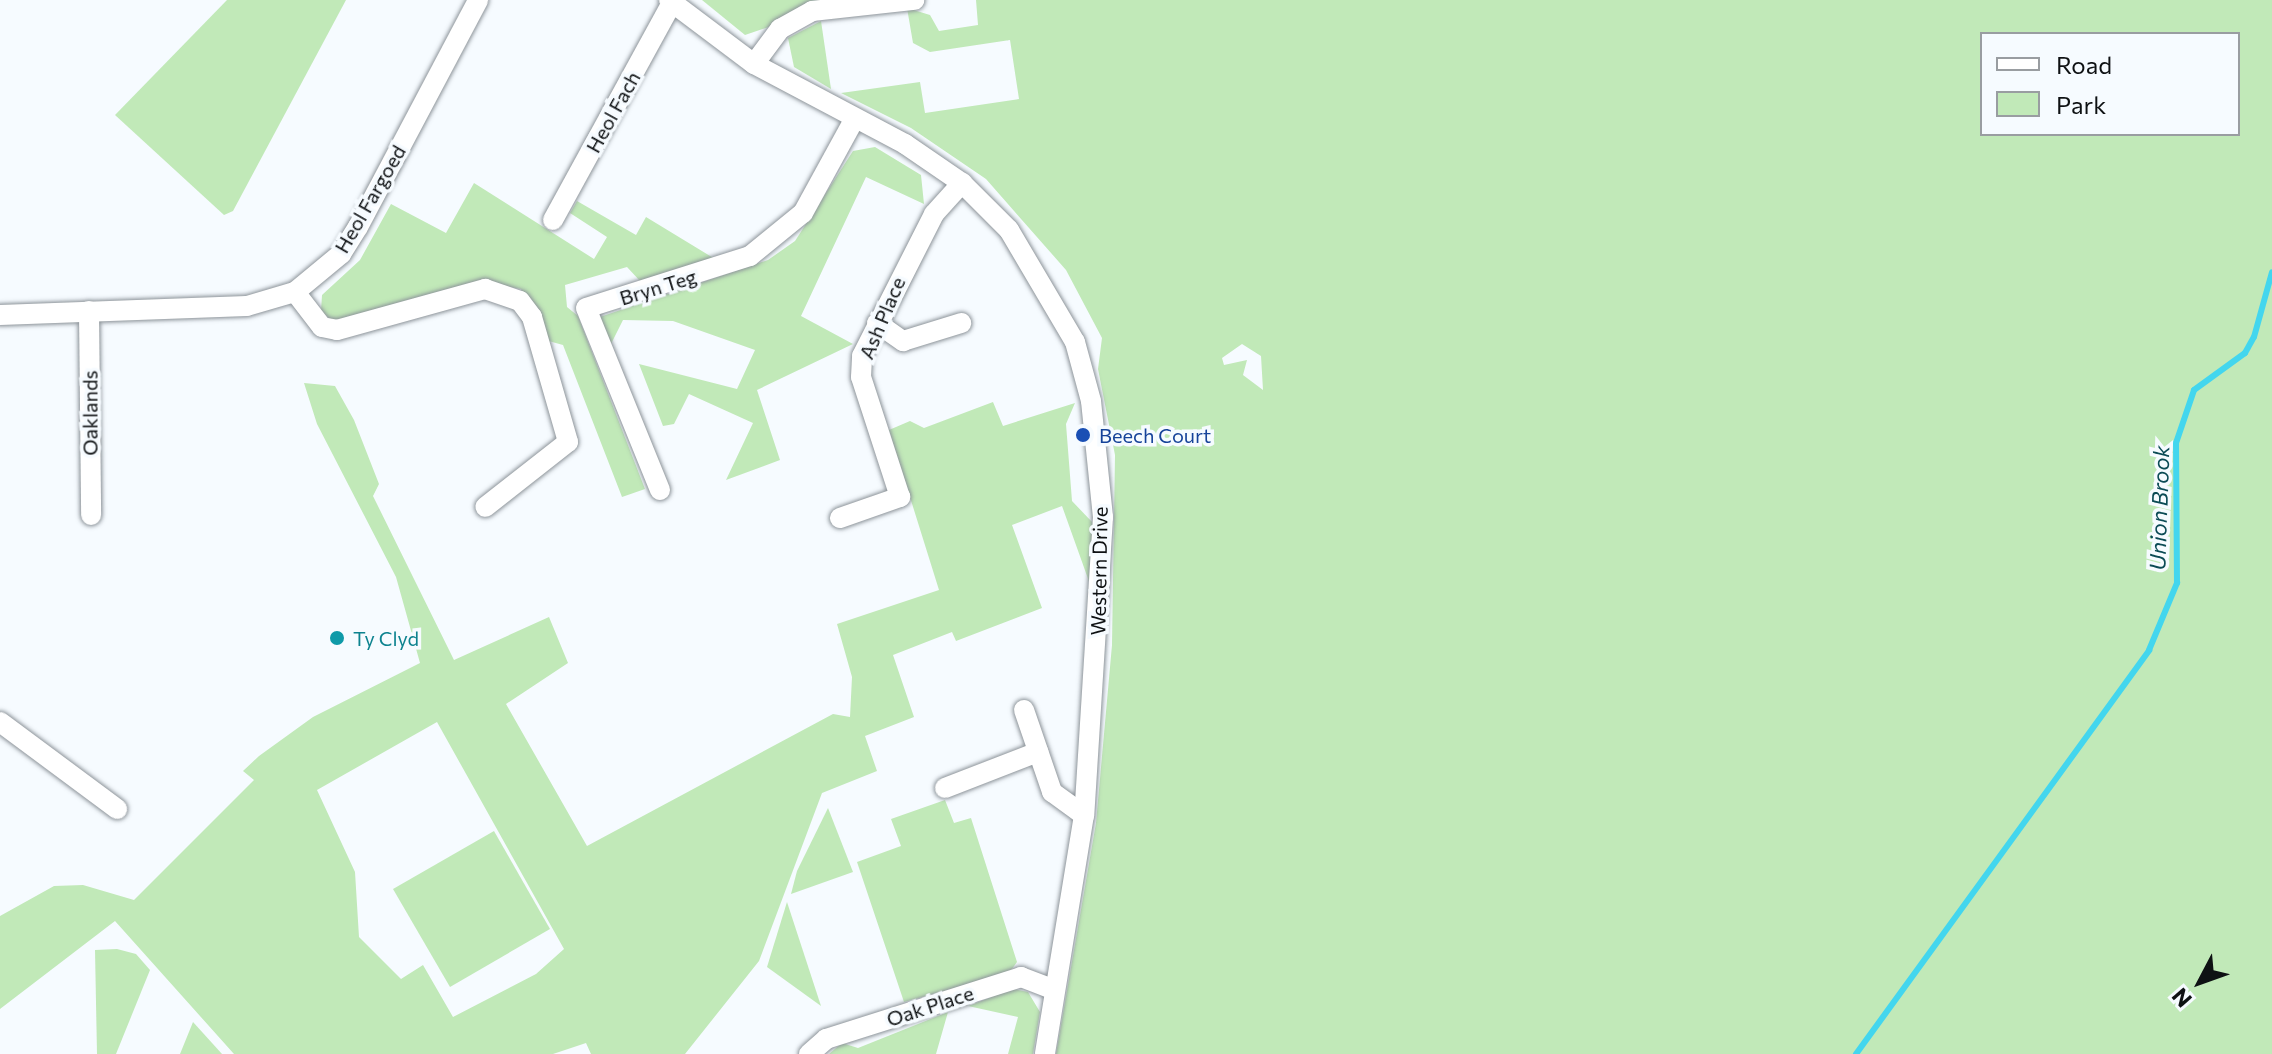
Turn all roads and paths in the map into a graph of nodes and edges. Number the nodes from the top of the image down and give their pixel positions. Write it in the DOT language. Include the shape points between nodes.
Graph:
graph roads {
  1 [pos="478,0"];
  2 [pos="914,0"];
  3 [pos="671,2"];
  4 [pos="754,64"];
  5 [pos="854,120"];
  6 [pos="962,183"];
  7 [pos="553,220"];
  8 [pos="295,292"];
  9 [pos="89,311"];
  10 [pos="0,315"];
  11 [pos="877,323"];
  12 [pos="961,323"];
  13 [pos="660,490"];
  14 [pos="485,507"];
  15 [pos="91,515"];
  16 [pos="840,518"];
  17 [pos="1024,710"];
  18 [pos="0,722"];
  19 [pos="1038,752"];
  20 [pos="945,788"];
  21 [pos="117,809"];
  22 [pos="1084,815"];
  23 [pos="1055,990"];
  24 [pos="809,1054"];
  25 [pos="1045,1054"];
  1 -- 8 [label="street, Heol Fargoed" via="358,227 341,254"];
  2 -- 4 [label="street" via="812,11 780,29"];
  3 -- 4 [label="street, Western Drive"];
  3 -- 7 [label="street, Heol Fach"];
  4 -- 5 [label="street, Western Drive"];
  5 -- 6 [label="street, Western Drive"];
  5 -- 13 [label="street, Bryn Teg" via="803,213 750,256 586,308"];
  6 -- 11 [label="street, Ash Place" via="934,214"];
  6 -- 22 [label="street, Western Drive" via="1009,230 1051,295 1075,342 1091,401 1103,517"];
  8 -- 9 [label="street, Heol Fargoed" via="247,306"];
  8 -- 14 [label="street" via="322,327 337,330 485,289 520,301 532,317 568,442"];
  9 -- 10 [label="street, Heol Fargoed"];
  9 -- 15 [label="street, Oaklands"];
  11 -- 12 [label="street" via="903,341"];
  11 -- 16 [label="street, Ash Place" via="861,377 900,497"];
  17 -- 19 [label="street"];
  18 -- 21 [label="street"];
  19 -- 20 [label="street"];
  19 -- 22 [label="street" via="1052,792"];
  22 -- 23 [label="street, Western Drive"];
  23 -- 24 [label="street, Oak Place" via="1021,977 826,1039"];
  23 -- 25 [label="street, Western Drive"];
}
